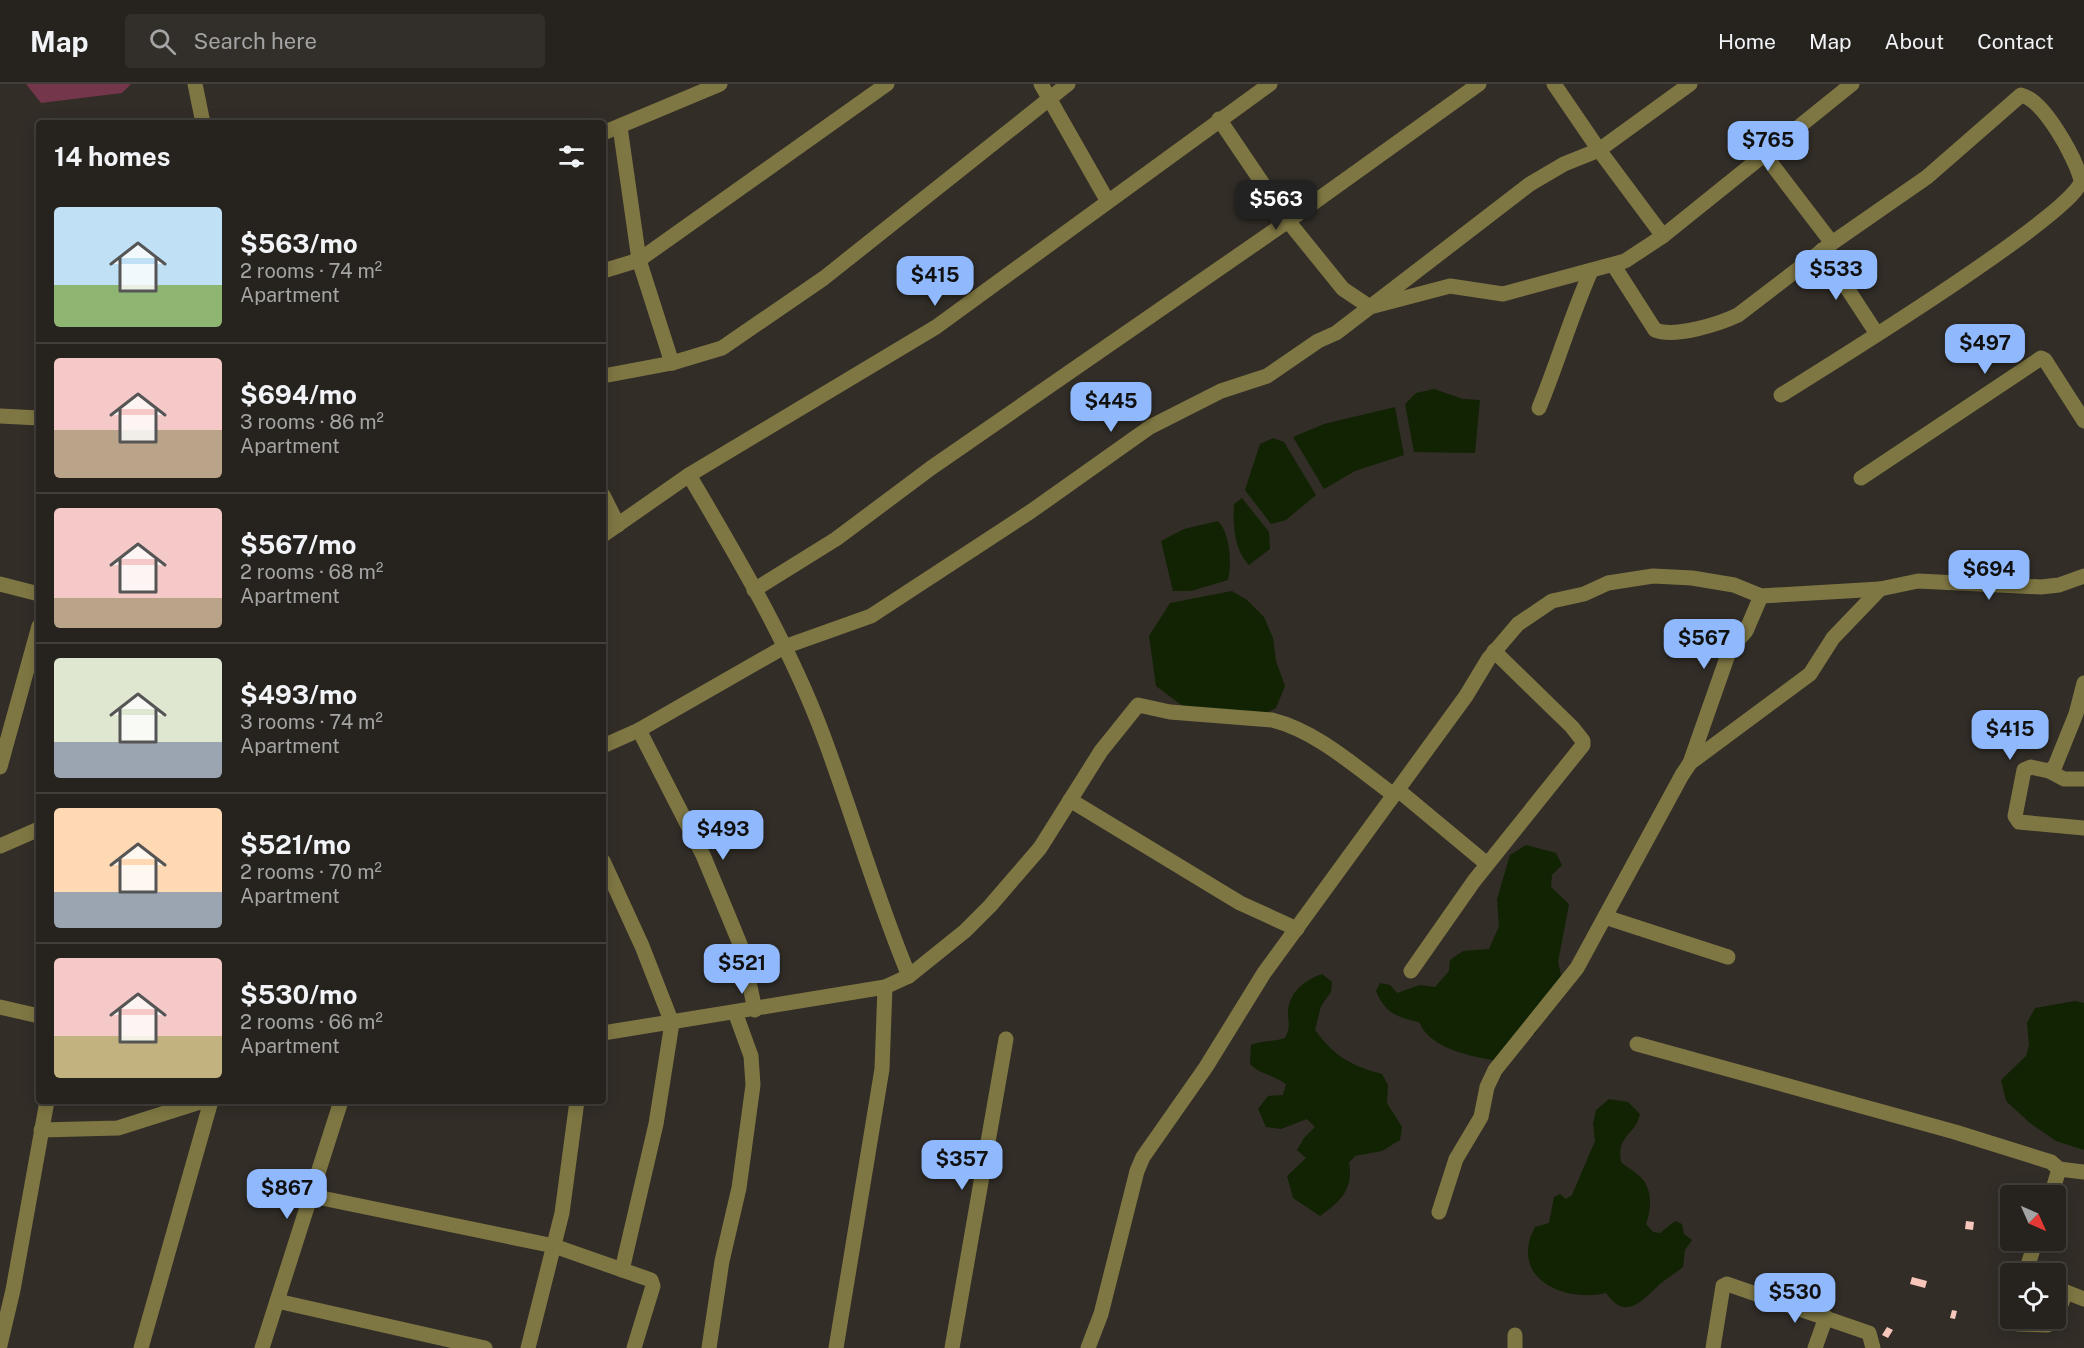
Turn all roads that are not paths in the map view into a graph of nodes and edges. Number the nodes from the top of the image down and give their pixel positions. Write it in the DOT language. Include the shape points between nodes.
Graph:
graph roads {
  1 [pos="195,84"];
  2 [pos="720,84"];
  3 [pos="887,84"];
  4 [pos="1041,84"];
  5 [pos="1068,84"];
  6 [pos="1270,84"];
  7 [pos="1479,84"];
  8 [pos="1554,84"];
  9 [pos="1690,84"];
  10 [pos="1852,84"];
  11 [pos="1049,99"];
  12 [pos="1219,119"];
  13 [pos="202,120"];
  14 [pos="620,127"];
  15 [pos="606,132"];
  16 [pos="1599,150"];
  17 [pos="1764,154"];
  18 [pos="1107,200"];
  19 [pos="1288,221"];
  20 [pos="1664,236"];
  21 [pos="1827,246"];
  22 [pos="639,260"];
  23 [pos="1614,266"];
  24 [pos="606,270"];
  25 [pos="1591,271"];
  26 [pos="1370,307"];
  27 [pos="1877,334"];
  28 [pos="672,363"];
  29 [pos="606,375"];
  30 [pos="1781,395"];
  31 [pos="1539,408"];
  32 [pos="0,416"];
  33 [pos="36,418"];
  34 [pos="2084,422"];
  35 [pos="689,475"];
  36 [pos="1861,478"];
  37 [pos="606,501"];
  38 [pos="618,525"];
  39 [pos="606,533"];
  40 [pos="2084,576"];
  41 [pos="0,584"];
  42 [pos="1880,589"];
  43 [pos="754,590"];
  44 [pos="36,593"];
  45 [pos="1761,596"];
  46 [pos="36,637"];
  47 [pos="784,647"];
  48 [pos="1494,651"];
  49 [pos="2084,683"];
  50 [pos="639,730"];
  51 [pos="606,745"];
  52 [pos="1690,764"];
  53 [pos="0,767"];
  54 [pos="2049,771"];
  55 [pos="2084,779"];
  56 [pos="1396,792"];
  57 [pos="1070,800"];
  58 [pos="2084,828"];
  59 [pos="36,830"];
  60 [pos="0,846"];
  61 [pos="1487,864"];
  62 [pos="606,876"];
  63 [pos="610,896"];
  64 [pos="1605,917"];
  65 [pos="1297,929"];
  66 [pos="1728,957"];
  67 [pos="1411,971"];
  68 [pos="909,976"];
  69 [pos="885,987"];
  70 [pos="0,1007"];
  71 [pos="754,1010"];
  72 [pos="735,1012"];
  73 [pos="36,1015"];
  74 [pos="672,1023"];
  75 [pos="606,1034"];
  76 [pos="1006,1040"];
  77 [pos="1637,1044"];
  78 [pos="46,1104"];
  79 [pos="194,1104"];
  80 [pos="210,1104"];
  81 [pos="340,1104"];
  82 [pos="577,1104"];
  83 [pos="41,1130"];
  84 [pos="2059,1169"];
  85 [pos="2084,1172"];
  86 [pos="2054,1185"];
  87 [pos="312,1196"];
  88 [pos="1439,1212"];
  89 [pos="554,1246"];
  90 [pos="622,1270"];
  91 [pos="2066,1292"];
  92 [pos="2084,1299"];
  93 [pos="277,1301"];
  94 [pos="1826,1317"];
  95 [pos="0,1345"];
  96 [pos="141,1348"];
  97 [pos="262,1348"];
  98 [pos="485,1348"];
  99 [pos="528,1348"];
  100 [pos="634,1348"];
  101 [pos="709,1348"];
  102 [pos="836,1348"];
  103 [pos="952,1348"];
  104 [pos="1088,1348"];
  105 [pos="1713,1348"];
  106 [pos="1815,1348"];
  107 [pos="1873,1348"];
  1 -- 13 [label="street"];
  2 -- 14 [label="street"];
  3 -- 22 [label="street"];
  4 -- 11 [label="street"];
  5 -- 11 [label="street"];
  6 -- 12 [label="street"];
  7 -- 19 [label="street"];
  8 -- 16 [label="street"];
  9 -- 16 [label="street"];
  10 -- 17 [label="street"];
  11 -- 18 [label="street"];
  11 -- 28 [label="street" via="775,314 723,348"];
  12 -- 18 [label="street"];
  12 -- 19 [label="street"];
  14 -- 15 [label="street"];
  14 -- 22 [label="street"];
  16 -- 20 [label="street"];
  16 -- 26 [label="street" via="1530,184"];
  17 -- 20 [label="street"];
  17 -- 21 [label="street"];
  18 -- 35 [label="street" via="936,327"];
  19 -- 26 [label="street" via="1343,289"];
  19 -- 43 [label="street" via="931,468 836,539"];
  20 -- 23 [label="street"];
  21 -- 23 [label="street" via="1738,315 1706,326 1667,332 1652,327"];
  21 -- 27 [label="street"];
  21 -- 27 [label="street" via="1927,177 2021,95 2031,100 2057,129 2069,149 2081,180 2073,196 1992,259"];
  22 -- 24 [label="street"];
  22 -- 28 [label="street"];
  23 -- 25 [label="street"];
  25 -- 26 [label="street" via="1503,294 1440,287"];
  25 -- 31 [label="street"];
  26 -- 47 [label="street" via="1267,376 1221,390 1150,427 1030,513 871,616"];
  27 -- 30 [label="street"];
  28 -- 29 [label="street"];
  32 -- 33 [label="street"];
  34 -- 36 [label="street" via="2041,358"];
  35 -- 38 [label="street"];
  35 -- 43 [label="street"];
  37 -- 38 [label="street"];
  38 -- 39 [label="street"];
  40 -- 42 [label="street" via="2041,587 1918,581"];
  41 -- 44 [label="street"];
  42 -- 45 [label="street"];
  42 -- 52 [label="street" via="1833,638 1810,674"];
  43 -- 47 [label="street"];
  45 -- 48 [label="street" via="1734,585 1692,578 1653,576 1608,583 1584,594 1552,601 1518,624"];
  45 -- 52 [label="street" via="1746,631 1730,649"];
  46 -- 53 [label="street"];
  47 -- 50 [label="street"];
  47 -- 68 [label="street" via="822,734 884,916"];
  48 -- 56 [label="street"];
  48 -- 61 [label="street" via="1583,741"];
  49 -- 54 [label="street" via="2063,749"];
  50 -- 51 [label="street"];
  50 -- 71 [label="street" via="703,855 742,949"];
  52 -- 64 [label="street"];
  54 -- 55 [label="street" via="2064,779"];
  54 -- 58 [label="street" via="2031,767 2024,770 2016,819"];
  56 -- 57 [label="street" via="1287,723 1170,712 1140,705 1115,732"];
  56 -- 61 [label="street"];
  56 -- 65 [label="street"];
  57 -- 65 [label="street" via="1240,903"];
  57 -- 68 [label="street" via="1040,848 990,906"];
  59 -- 60 [label="street"];
  61 -- 67 [label="street"];
  62 -- 63 [label="street"];
  63 -- 74 [label="street" via="642,946"];
  64 -- 66 [label="street"];
  64 -- 88 [label="street" via="1577,968 1495,1070 1480,1117 1456,1160"];
  65 -- 104 [label="street" via="1143,1157 1131,1190 1101,1314"];
  68 -- 69 [label="street"];
  69 -- 71 [label="street"];
  69 -- 102 [label="street" via="882,1069"];
  70 -- 73 [label="street"];
  71 -- 72 [label="street"];
  72 -- 74 [label="street"];
  72 -- 101 [label="street" via="751,1056 753,1085 739,1188 722,1261"];
  74 -- 75 [label="street"];
  74 -- 90 [label="street" via="656,1124"];
  76 -- 103 [label="street"];
  77 -- 84 [label="street" via="1954,1132 2050,1162"];
  78 -- 83 [label="street"];
  79 -- 83 [label="street" via="118,1128"];
  80 -- 96 [label="street"];
  81 -- 87 [label="street"];
  82 -- 89 [label="street"];
  83 -- 95 [label="street"];
  84 -- 85 [label="street"];
  84 -- 86 [label="street"];
  87 -- 89 [label="street"];
  87 -- 93 [label="street"];
  89 -- 90 [label="street"];
  89 -- 99 [label="street"];
  90 -- 100 [label="street" via="653,1282"];
  91 -- 92 [label="street"];
  93 -- 97 [label="street"];
  93 -- 98 [label="street"];
  94 -- 105 [label="street" via="1727,1284 1719,1301"];
  94 -- 106 [label="street"];
  94 -- 107 [label="street" via="1869,1333"];
}
